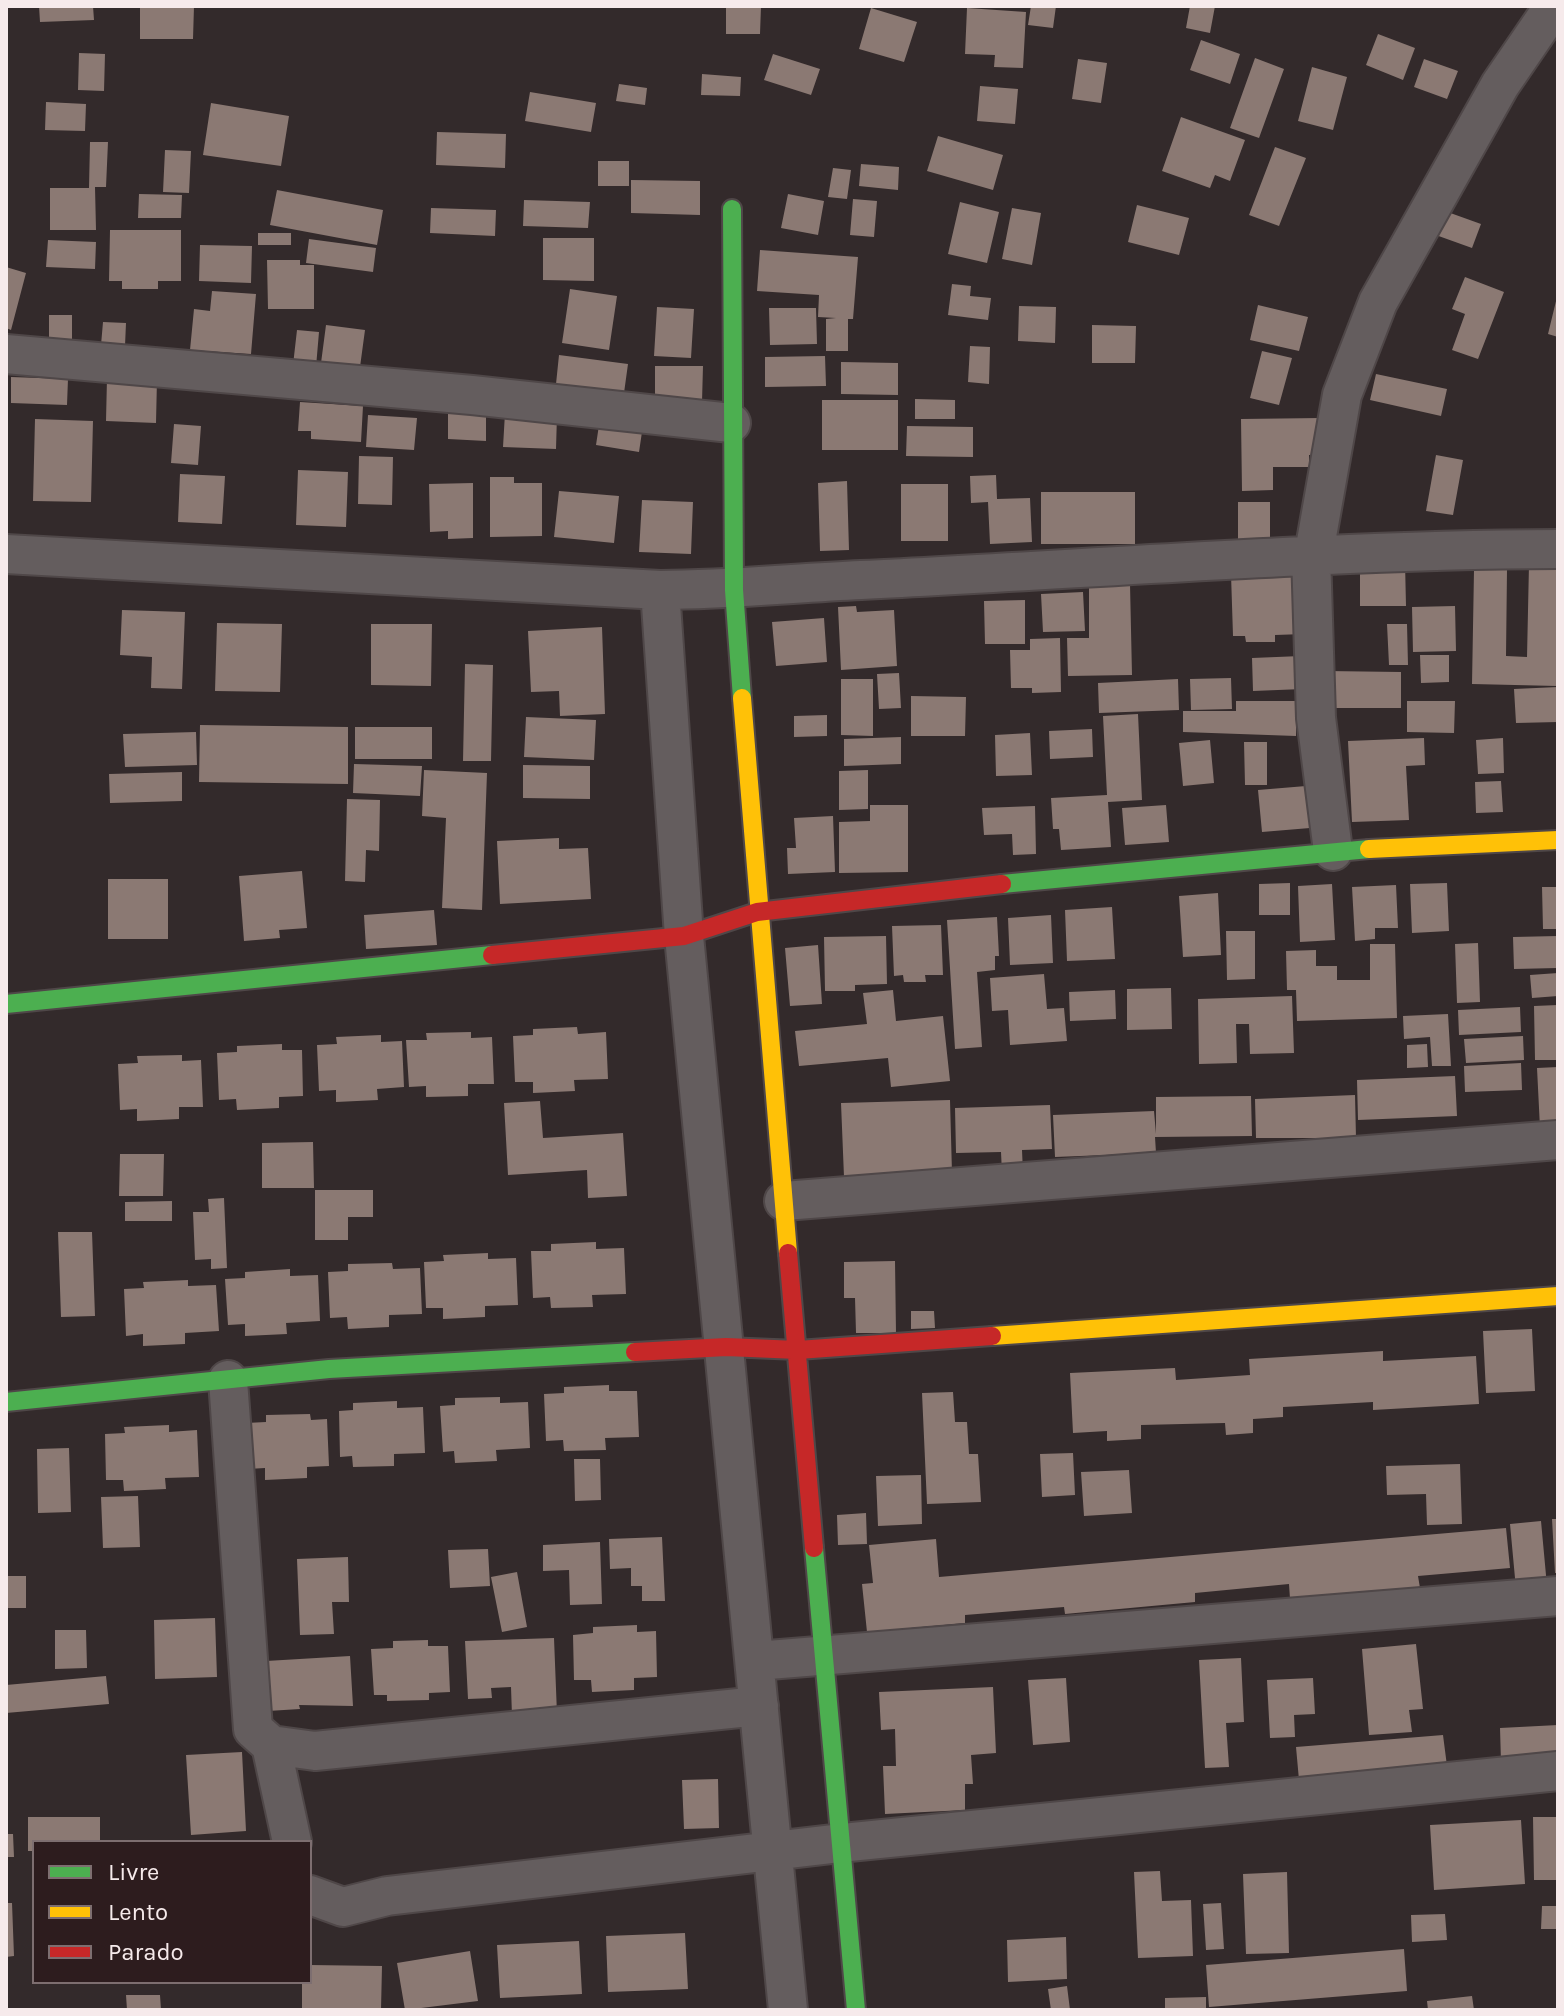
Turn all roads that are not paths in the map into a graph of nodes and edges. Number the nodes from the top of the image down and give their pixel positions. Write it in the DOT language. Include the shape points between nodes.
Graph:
graph roads {
  1 [pos="1554,6"];
  2 [pos="732,209"];
  3 [pos="6,354"];
  4 [pos="731,423"];
  5 [pos="1558,549"];
  6 [pos="1312,553"];
  7 [pos="6,554"];
  8 [pos="660,590"];
  9 [pos="734,590"];
  10 [pos="1558,840"];
  11 [pos="1333,851"];
  12 [pos="757,912"];
  13 [pos="684,936"];
  14 [pos="6,1004"];
  15 [pos="1558,1140"];
  16 [pos="784,1201"];
  17 [pos="1558,1296"];
  18 [pos="726,1347"];
  19 [pos="798,1350"];
  20 [pos="228,1380"];
  21 [pos="6,1402"];
  22 [pos="1558,1596"];
  23 [pos="825,1658"];
  24 [pos="756,1661"];
  25 [pos="759,1706"];
  26 [pos="271,1745"];
  27 [pos="1558,1771"];
  28 [pos="292,1840"];
  29 [pos="841,1843"];
  30 [pos="773,1853"];
  31 [pos="312,1896"];
  32 [pos="788,2010"];
  33 [pos="856,2010"];
  1 -- 6 [label="street" via="1500,85 1378,302 1342,395"];
  2 -- 4 [label="street"];
  3 -- 4 [label="street"];
  4 -- 9 [label="street"];
  5 -- 6 [label="street"];
  6 -- 9 [label="street"];
  6 -- 11 [label="street" via="1316,718"];
  7 -- 8 [label="street"];
  8 -- 9 [label="street"];
  8 -- 13 [label="street"];
  9 -- 12 [label="street"];
  10 -- 11 [label="street"];
  11 -- 12 [label="street"];
  12 -- 13 [label="street"];
  12 -- 16 [label="street"];
  13 -- 14 [label="street"];
  13 -- 18 [label="street"];
  15 -- 16 [label="street"];
  16 -- 19 [label="street"];
  17 -- 19 [label="street"];
  18 -- 19 [label="street"];
  18 -- 20 [label="street" via="329,1369"];
  18 -- 24 [label="street"];
  19 -- 23 [label="street"];
  20 -- 21 [label="street"];
  20 -- 26 [label="street" via="253,1729"];
  22 -- 23 [label="street"];
  23 -- 24 [label="street"];
  23 -- 29 [label="street"];
  24 -- 25 [label="street"];
  25 -- 26 [label="street" via="315,1751"];
  25 -- 30 [label="street"];
  26 -- 28 [label="street"];
  27 -- 29 [label="street"];
  29 -- 30 [label="street"];
  29 -- 33 [label="street"];
  30 -- 31 [label="street" via="387,1896 343,1907"];
  30 -- 32 [label="street"];
}
